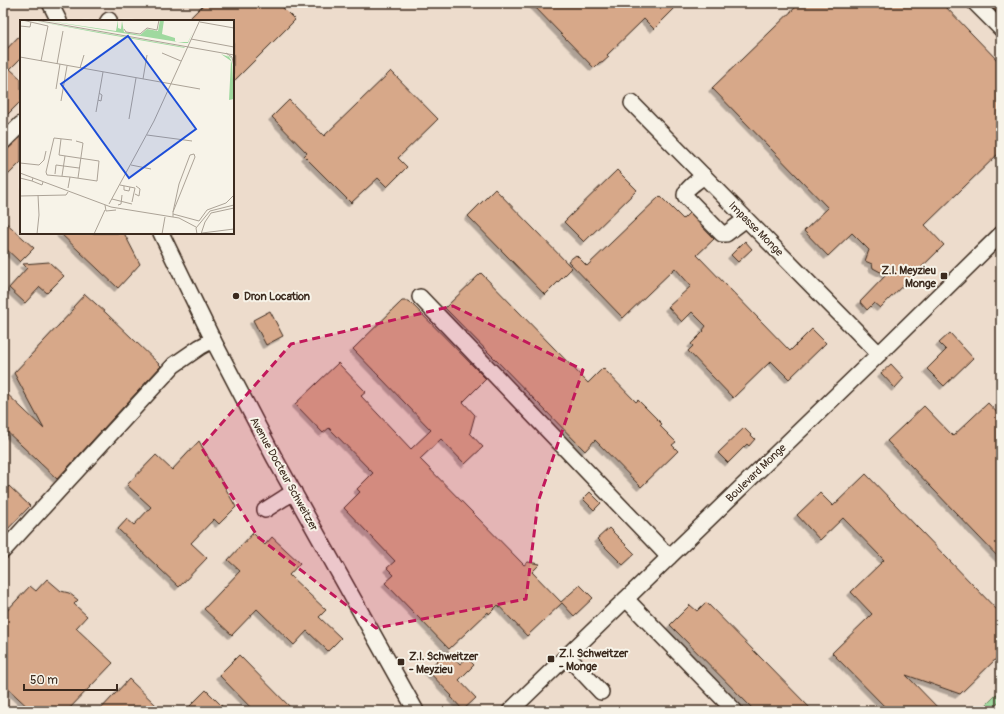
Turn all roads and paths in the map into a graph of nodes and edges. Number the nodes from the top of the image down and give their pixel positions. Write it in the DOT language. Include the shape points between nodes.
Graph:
graph roads {
  1 [pos="50,3"];
  2 [pos="975,3"];
  3 [pos="58,20"];
  4 [pos="1001,29"];
  5 [pos="632,103"];
  6 [pos="20,125"];
  7 [pos="3,142"];
  8 [pos="704,176"];
  9 [pos="746,219"];
  10 [pos="160,234"];
  11 [pos="1001,234"];
  12 [pos="420,297"];
  13 [pos="213,340"];
  14 [pos="879,354"];
  15 [pos="294,492"];
  16 [pos="265,510"];
  17 [pos="3,551"];
  18 [pos="669,557"];
  19 [pos="626,599"];
  20 [pos="566,656"];
  21 [pos="601,692"];
  22 [pos="416,711"];
  23 [pos="510,711"];
  24 [pos="735,711"];
  1 -- 3 [label="street"];
  2 -- 4 [label="street"];
  5 -- 8 [label="street, Impasse Monge"];
  6 -- 7 [label="street"];
  8 -- 9 [label="street, Impasse Monge"];
  8 -- 9 [label="street" via="686,191 686,198 722,234 726,234"];
  9 -- 14 [label="street, Impasse Monge"];
  10 -- 13 [label="street, Avenue Docteur Schweitzer"];
  11 -- 14 [label="street, Boulevard Monge"];
  12 -- 18 [label="street"];
  13 -- 15 [label="street, Avenue Docteur Schweitzer"];
  13 -- 17 [label="street" via="174,365"];
  14 -- 18 [label="street, Boulevard Monge"];
  15 -- 16 [label="street"];
  15 -- 22 [label="street, Avenue Docteur Schweitzer"];
  18 -- 19 [label="street, Boulevard Monge"];
  19 -- 20 [label="street, Boulevard Monge"];
  19 -- 24 [label="street"];
  20 -- 21 [label="street"];
  20 -- 23 [label="street, Boulevard Monge"];
}
